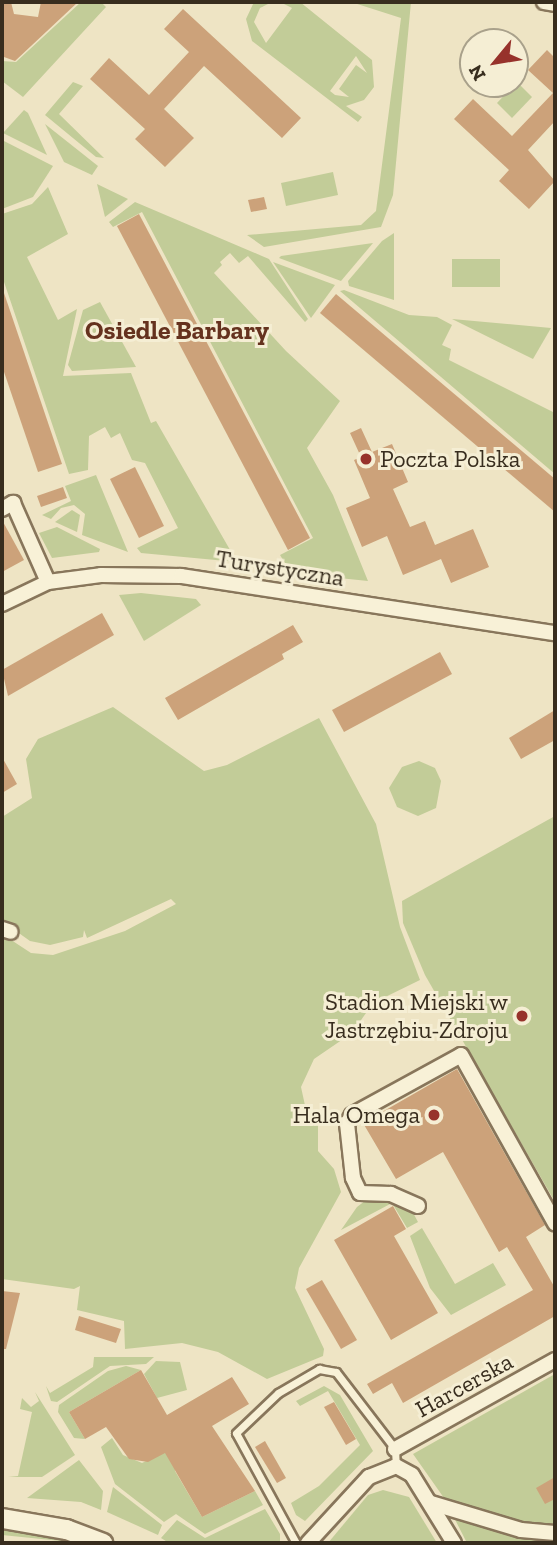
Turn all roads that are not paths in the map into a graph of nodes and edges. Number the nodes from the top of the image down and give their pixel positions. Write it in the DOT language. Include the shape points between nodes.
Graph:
graph roads {
  1 [pos="544,2"];
  2 [pos="555,5"];
  3 [pos="2,509"];
  4 [pos="48,582"];
  5 [pos="2,604"];
  6 [pos="555,633"];
  7 [pos="418,1206"];
  8 [pos="555,1223"];
  9 [pos="555,1360"];
  10 [pos="395,1449"];
  11 [pos="396,1466"];
  12 [pos="431,1503"];
  13 [pos="2,1518"];
  14 [pos="555,1533"];
  15 [pos="102,1543"];
  16 [pos="296,1543"];
  17 [pos="308,1543"];
  18 [pos="454,1543"];
  1 -- 2 [label="street"];
  3 -- 4 [label="street" via="13,503"];
  4 -- 5 [label="street, Turystyczna"];
  4 -- 6 [label="street, Turystyczna" via="101,575 181,576"];
  7 -- 8 [label="street" via="391,1194 360,1193 353,1178 347,1124 352,1115 461,1055"];
  9 -- 10 [label="street, Harcerska"];
  10 -- 11 [label="lane"];
  10 -- 16 [label="lane" via="348,1384 328,1368 278,1393 236,1433"];
  11 -- 12 [label="street" via="412,1475"];
  11 -- 17 [label="street" via="369,1477"];
  12 -- 14 [label="street" via="521,1530"];
  12 -- 18 [label="street"];
  13 -- 15 [label="main road" via="65,1530"];
}
